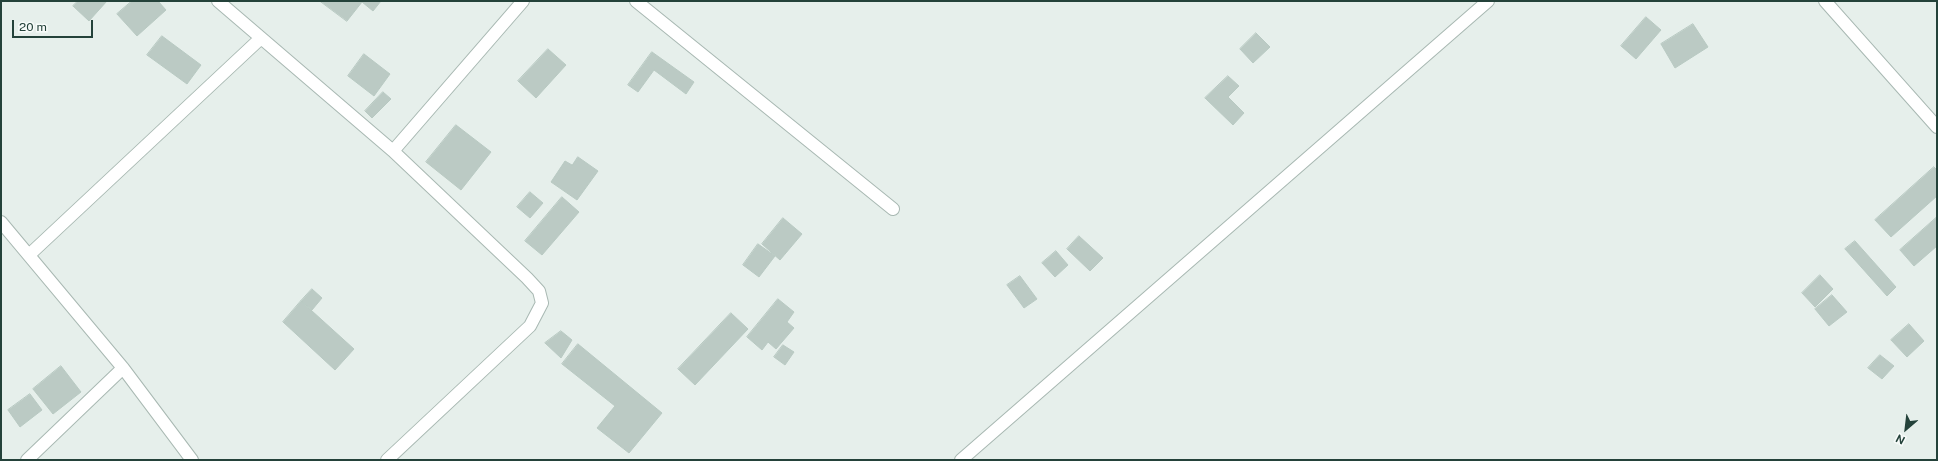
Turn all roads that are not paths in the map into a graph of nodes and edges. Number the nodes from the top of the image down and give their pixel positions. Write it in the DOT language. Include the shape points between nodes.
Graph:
graph roads {
  1 [pos="218,1"];
  2 [pos="522,1"];
  3 [pos="636,1"];
  4 [pos="1488,1"];
  5 [pos="1825,1"];
  6 [pos="261,38"];
  7 [pos="1937,127"];
  8 [pos="393,151"];
  9 [pos="893,209"];
  10 [pos="1,222"];
  11 [pos="29,255"];
  12 [pos="124,368"];
  13 [pos="27,460"];
  14 [pos="192,460"];
  15 [pos="387,460"];
  16 [pos="961,460"];
  1 -- 6 [label="street"];
  2 -- 8 [label="street"];
  3 -- 9 [label="street"];
  4 -- 16 [label="street"];
  5 -- 7 [label="street"];
  6 -- 8 [label="street"];
  6 -- 11 [label="street"];
  8 -- 15 [label="street" via="527,278 539,291 542,303 530,326"];
  10 -- 11 [label="street"];
  11 -- 12 [label="street"];
  12 -- 13 [label="street"];
  12 -- 14 [label="street"];
}
